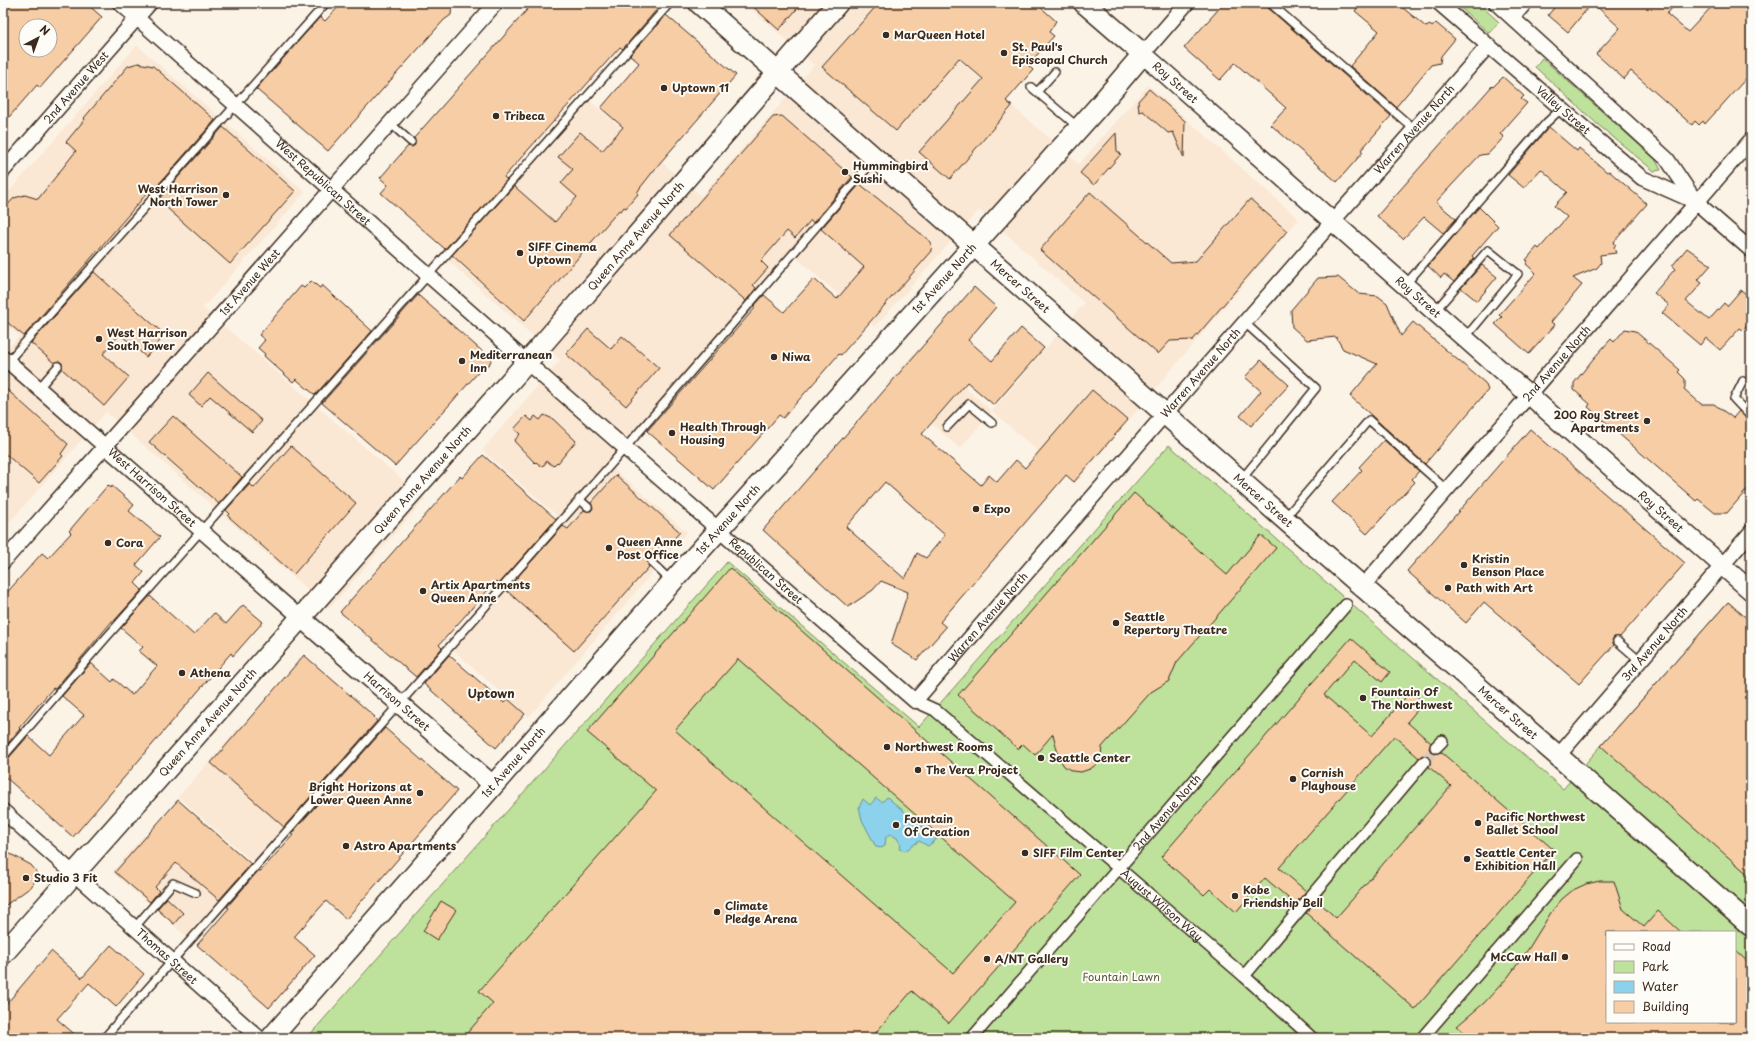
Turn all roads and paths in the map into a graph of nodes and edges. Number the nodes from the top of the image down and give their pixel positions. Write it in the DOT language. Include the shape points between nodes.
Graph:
graph roads {
  1 [pos="120,3"];
  2 [pos="150,3"];
  3 [pos="326,3"];
  4 [pos="496,3"];
  5 [pos="670,3"];
  6 [pos="699,3"];
  7 [pos="838,3"];
  8 [pos="1084,3"];
  9 [pos="1187,3"];
  10 [pos="1270,3"];
  11 [pos="1439,3"];
  12 [pos="1496,3"];
  13 [pos="1525,3"];
  14 [pos="1513,17"];
  15 [pos="136,18"];
  16 [pos="1488,46"];
  17 [pos="1143,54"];
  18 [pos="778,72"];
  19 [pos="1055,72"];
  20 [pos="1031,87"];
  21 [pos="1037,92"];
  22 [pos="236,106"];
  23 [pos="1561,109"];
  24 [pos="390,124"];
  25 [pos="1080,128"];
  26 [pos="1414,129"];
  27 [pos="1751,140"];
  28 [pos="411,142"];
  29 [pos="876,158"];
  30 [pos="3,171"];
  31 [pos="332,190"];
  32 [pos="1696,202"];
  33 [pos="1332,222"];
  34 [pos="974,245"];
  35 [pos="1751,250"];
  36 [pos="428,275"];
  37 [pos="1405,286"];
  38 [pos="1434,312"];
  39 [pos="1245,323"];
  40 [pos="1465,339"];
  41 [pos="5,362"];
  42 [pos="527,362"];
  43 [pos="58,366"];
  44 [pos="1743,381"];
  45 [pos="39,388"];
  46 [pos="1529,395"];
  47 [pos="1165,415"];
  48 [pos="1751,416"];
  49 [pos="992,423"];
  50 [pos="947,427"];
  51 [pos="105,446"];
  52 [pos="624,448"];
  53 [pos="1241,480"];
  54 [pos="1447,490"];
  55 [pos="579,499"];
  56 [pos="588,507"];
  57 [pos="1284,519"];
  58 [pos="201,530"];
  59 [pos="720,530"];
  60 [pos="1751,532"];
  61 [pos="3,562"];
  62 [pos="652,563"];
  63 [pos="1722,565"];
  64 [pos="672,582"];
  65 [pos="1363,586"];
  66 [pos="1751,591"];
  67 [pos="1346,605"];
  68 [pos="301,618"];
  69 [pos="1617,641"];
  70 [pos="1640,661"];
  71 [pos="915,701"];
  72 [pos="399,704"];
  73 [pos="1558,756"];
  74 [pos="3,758"];
  75 [pos="1424,762"];
  76 [pos="493,785"];
  77 [pos="3,811"];
  78 [pos="1577,858"];
  79 [pos="1118,869"];
  80 [pos="74,874"];
  81 [pos="196,893"];
  82 [pos="1751,926"];
  83 [pos="135,927"];
  84 [pos="3,954"];
  85 [pos="173,960"];
  86 [pos="1244,976"];
  87 [pos="104,1038"];
  88 [pos="259,1038"];
  89 [pos="271,1038"];
  90 [pos="972,1038"];
  91 [pos="1312,1038"];
  92 [pos="1422,1038"];
  1 -- 15 [label="street, West Republican Street"];
  2 -- 15 [label="street, 2nd Avenue West"];
  3 -- 22 [label="lane"];
  4 -- 24 [label="street, 1st Avenue West"];
  5 -- 36 [label="lane"];
  6 -- 18 [label="main road, Mercer Street"];
  7 -- 18 [label="main road, Queen Anne Avenue North"];
  8 -- 17 [label="main road, Roy Street"];
  9 -- 17 [label="street, 1st Avenue North"];
  10 -- 26 [label="lane"];
  11 -- 16 [label="street, Valley Street"];
  12 -- 14 [label="street, Valley Street"];
  13 -- 14 [label="street"];
  14 -- 32 [label="street, Valley Street" via="1667,159"];
  15 -- 22 [label="street, West Republican Street"];
  15 -- 30 [label="street, 2nd Avenue West"];
  16 -- 23 [label="street, Valley Street"];
  16 -- 26 [label="street, Warren Avenue North"];
  17 -- 25 [label="main road, 1st Avenue North"];
  17 -- 33 [label="street, Roy Street"];
  18 -- 29 [label="main road, Mercer Street"];
  18 -- 42 [label="main road, Queen Anne Avenue North"];
  19 -- 21 [label="lane"];
  20 -- 21 [label="lane"];
  21 -- 25 [label="lane"];
  22 -- 31 [label="street, West Republican Street"];
  22 -- 41 [label="lane"];
  23 -- 32 [label="street, Valley Street" via="1642,178"];
  23 -- 37 [label="lane"];
  24 -- 28 [label="lane"];
  24 -- 31 [label="street, 1st Avenue West"];
  25 -- 34 [label="main road, 1st Avenue North"];
  26 -- 33 [label="street, Warren Avenue North"];
  27 -- 32 [label="street, 2nd Avenue North"];
  29 -- 34 [label="main road, Mercer Street"];
  29 -- 52 [label="lane"];
  31 -- 36 [label="street, West Republican Street"];
  31 -- 51 [label="street, 1st Avenue West"];
  32 -- 35 [label="street, Valley Street"];
  32 -- 46 [label="street, 2nd Avenue North"];
  33 -- 37 [label="street, Roy Street"];
  33 -- 39 [label="street, Warren Avenue North"];
  34 -- 47 [label="main road, Mercer Street"];
  34 -- 59 [label="main road, 1st Avenue North"];
  36 -- 42 [label="street, West Republican Street"];
  36 -- 58 [label="lane"];
  37 -- 38 [label="street, Roy Street"];
  38 -- 40 [label="street, Roy Street"];
  38 -- 40 [label="lane" via="1488,250 1518,274"];
  39 -- 47 [label="street, Warren Avenue North"];
  39 -- 53 [label="lane" via="1316,388"];
  40 -- 46 [label="street, Roy Street"];
  41 -- 45 [label="street, West Harrison Street"];
  42 -- 52 [label="street, Republican Street"];
  42 -- 68 [label="main road, Queen Anne Avenue North"];
  43 -- 45 [label="lane"];
  44 -- 48 [label="lane" via="1734,399"];
  45 -- 51 [label="street, West Harrison Street"];
  46 -- 54 [label="street, 2nd Avenue North"];
  46 -- 63 [label="street, Roy Street"];
  47 -- 53 [label="main road, Mercer Street"];
  47 -- 71 [label="street, Warren Avenue North"];
  49 -- 50 [label="lane" via="969,404"];
  51 -- 58 [label="street, West Harrison Street"];
  51 -- 61 [label="street, 1st Avenue West"];
  52 -- 55 [label="lane"];
  52 -- 59 [label="street, Republican Street"];
  53 -- 57 [label="main road, Mercer Street"];
  54 -- 57 [label="lane" via="1369,420"];
  54 -- 65 [label="street, 2nd Avenue North"];
  55 -- 56 [label="lane"];
  55 -- 72 [label="lane"];
  57 -- 65 [label="main road, Mercer Street"];
  58 -- 68 [label="street, West Harrison Street"];
  58 -- 74 [label="lane"];
  59 -- 64 [label="main road, 1st Avenue North"];
  59 -- 71 [label="street, Republican Street"];
  60 -- 63 [label="street, 3rd Avenue North"];
  62 -- 64 [label="lane"];
  63 -- 66 [label="street, Roy Street"];
  63 -- 70 [label="street, 3rd Avenue North"];
  64 -- 76 [label="main road, 1st Avenue North"];
  65 -- 73 [label="main road, Mercer Street"];
  67 -- 79 [label="street, 2nd Avenue North"];
  68 -- 72 [label="street, Harrison Street"];
  68 -- 80 [label="main road, Queen Anne Avenue North"];
  69 -- 70 [label="lane"];
  70 -- 73 [label="street, 3rd Avenue North"];
  71 -- 79 [label="street, August Wilson Way" via="935,710"];
  72 -- 76 [label="street, Harrison Street"];
  72 -- 85 [label="lane" via="359,754 216,918"];
  73 -- 82 [label="main road, Mercer Street"];
  75 -- 86 [label="street"];
  76 -- 89 [label="main road, 1st Avenue North"];
  77 -- 80 [label="street, Thomas Street"];
  78 -- 92 [label="street"];
  79 -- 86 [label="street, August Wilson Way"];
  79 -- 90 [label="street, 2nd Avenue North"];
  80 -- 83 [label="street, Thomas Street"];
  80 -- 84 [label="main road, Queen Anne Avenue North"];
  81 -- 83 [label="lane" via="173,883"];
  83 -- 85 [label="street, Thomas Street"];
  85 -- 87 [label="lane"];
  85 -- 88 [label="street, Thomas Street"];
  86 -- 91 [label="street, August Wilson Way"];
}
